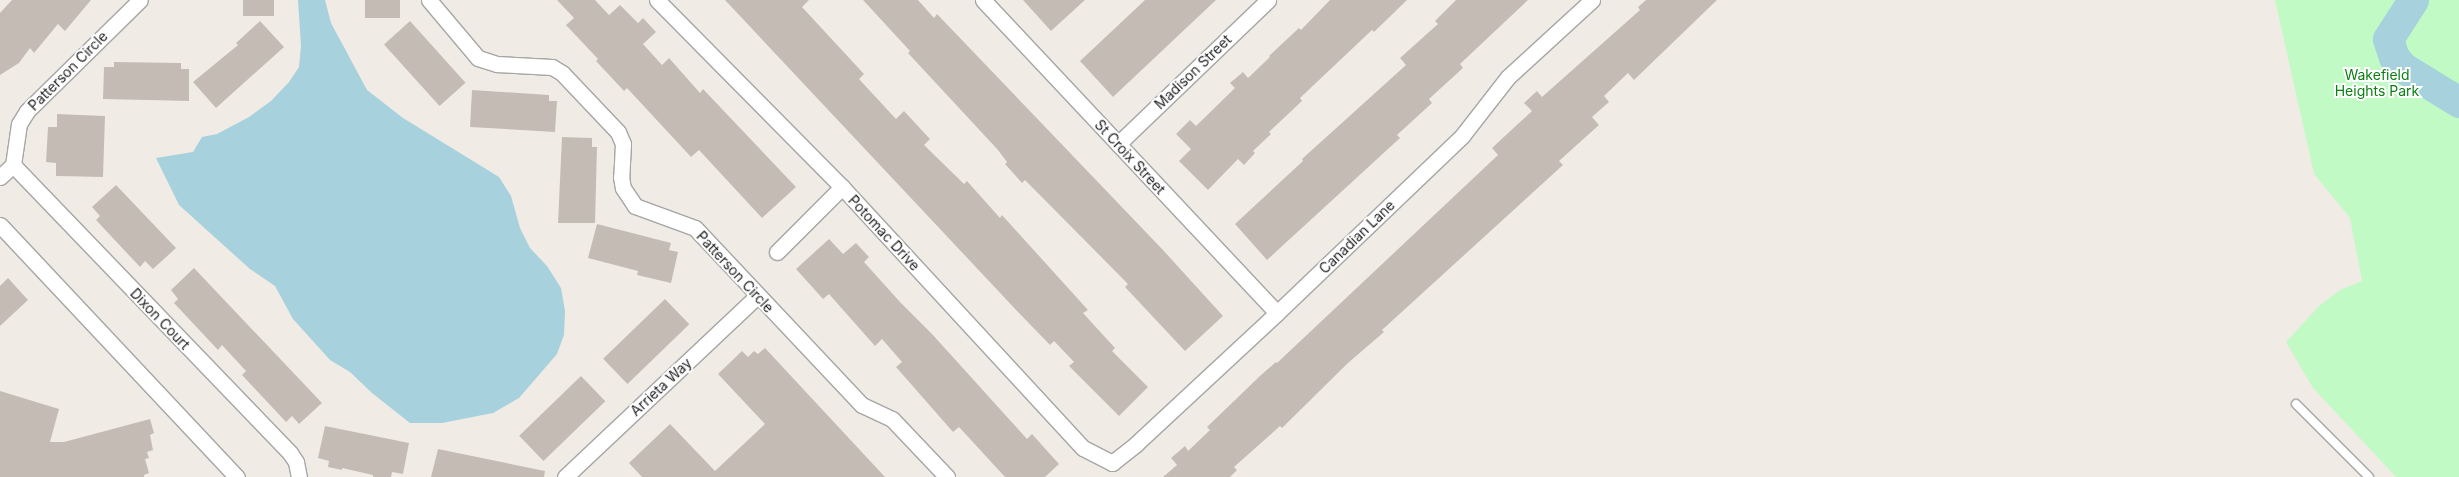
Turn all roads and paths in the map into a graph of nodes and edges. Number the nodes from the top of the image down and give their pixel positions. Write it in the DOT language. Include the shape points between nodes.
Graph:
graph roads {
  1 [pos="140,0"];
  2 [pos="429,0"];
  3 [pos="657,0"];
  4 [pos="983,0"];
  5 [pos="1268,0"];
  6 [pos="1592,0"];
  7 [pos="1118,144"];
  8 [pos="13,165"];
  9 [pos="0,177"];
  10 [pos="842,187"];
  11 [pos="0,225"];
  12 [pos="777,252"];
  13 [pos="757,296"];
  14 [pos="1277,313"];
  15 [pos="2296,404"];
  16 [pos="1112,463"];
  17 [pos="237,477"];
  18 [pos="299,477"];
  19 [pos="565,477"];
  20 [pos="946,477"];
  21 [pos="2368,477"];
  1 -- 8 [label="street, Patterson Circle" via="27,111 19,124"];
  2 -- 13 [label="street, Patterson Circle" via="478,58 497,64 552,67 562,73 618,132 623,144 623,188 635,206 695,228"];
  3 -- 10 [label="street, Potomac Drive"];
  4 -- 7 [label="street, St Croix Street"];
  5 -- 7 [label="street, Madison Street"];
  6 -- 14 [label="street, Canadian Lane" via="1508,77 1462,136"];
  7 -- 14 [label="street, St Croix Street"];
  8 -- 9 [label="street"];
  8 -- 18 [label="street, Dixon Court" via="290,453"];
  10 -- 12 [label="street"];
  10 -- 16 [label="street, Potomac Drive" via="1083,448"];
  11 -- 17 [label="street"];
  13 -- 19 [label="street, Arrieta Way"];
  13 -- 20 [label="street, Patterson Circle" via="862,405 892,419"];
  14 -- 16 [label="street, Canadian Lane"];
  15 -- 21 [label="lane"];
}
